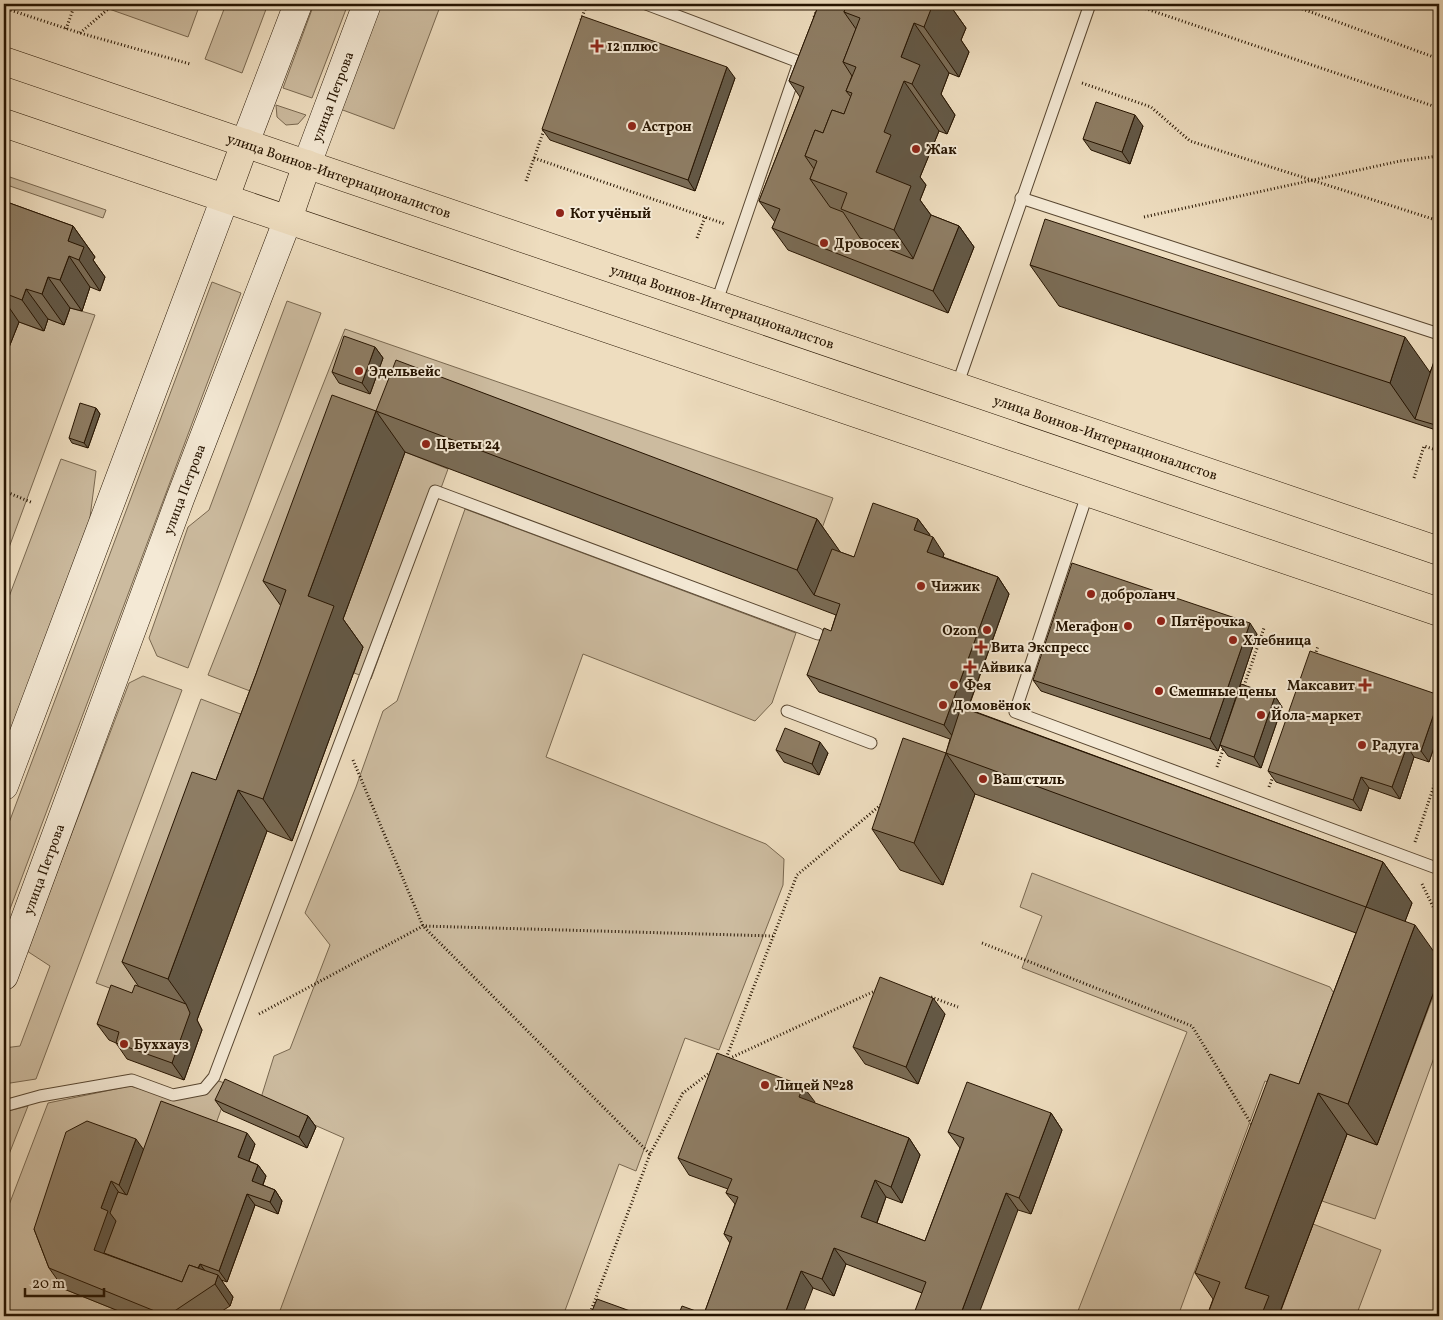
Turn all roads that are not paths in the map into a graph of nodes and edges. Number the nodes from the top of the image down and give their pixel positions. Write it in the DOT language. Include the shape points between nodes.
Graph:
graph roads {
  1 [pos="298,4"];
  2 [pos="367,4"];
  3 [pos="646,4"];
  4 [pos="1090,4"];
  5 [pos="4,61"];
  6 [pos="4,123"];
  7 [pos="245,143"];
  8 [pos="307,164"];
  9 [pos="225,198"];
  10 [pos="1021,198"];
  11 [pos="288,219"];
  12 [pos="716,304"];
  13 [pos="1439,334"];
  14 [pos="957,386"];
  15 [pos="1088,492"];
  16 [pos="1439,550"];
  17 [pos="1439,612"];
  18 [pos="818,634"];
  19 [pos="787,711"];
  20 [pos="871,744"];
  21 [pos="4,786"];
  22 [pos="1439,869"];
  23 [pos="4,976"];
  24 [pos="4,1106"];
  1 -- 7 [label="main road"];
  2 -- 8 [label="main road, улица Петрова"];
  3 -- 12 [label="lane" via="799,62"];
  4 -- 10 [label="lane"];
  5 -- 7 [label="main road, улица Воинов-Интернационалистов"];
  6 -- 9 [label="main road"];
  7 -- 8 [label="main road, улица Воинов-Интернационалистов"];
  7 -- 9 [label="main road"];
  8 -- 11 [label="main road, улица Петрова"];
  8 -- 12 [label="main road, улица Воинов-Интернационалистов"];
  9 -- 11 [label="main road"];
  9 -- 21 [label="main road"];
  10 -- 13 [label="lane"];
  10 -- 14 [label="lane"];
  11 -- 15 [label="main road"];
  11 -- 23 [label="main road, улица Петрова" via="180,499"];
  12 -- 14 [label="main road, улица Воинов-Интернационалистов"];
  14 -- 16 [label="main road, улица Воинов-Интернационалистов"];
  15 -- 17 [label="main road"];
  15 -- 22 [label="lane" via="1015,712"];
  18 -- 24 [label="lane" via="435,491 214,1077 204,1089 173,1095 132,1080 40,1096"];
  19 -- 20 [label="lane"];
}
